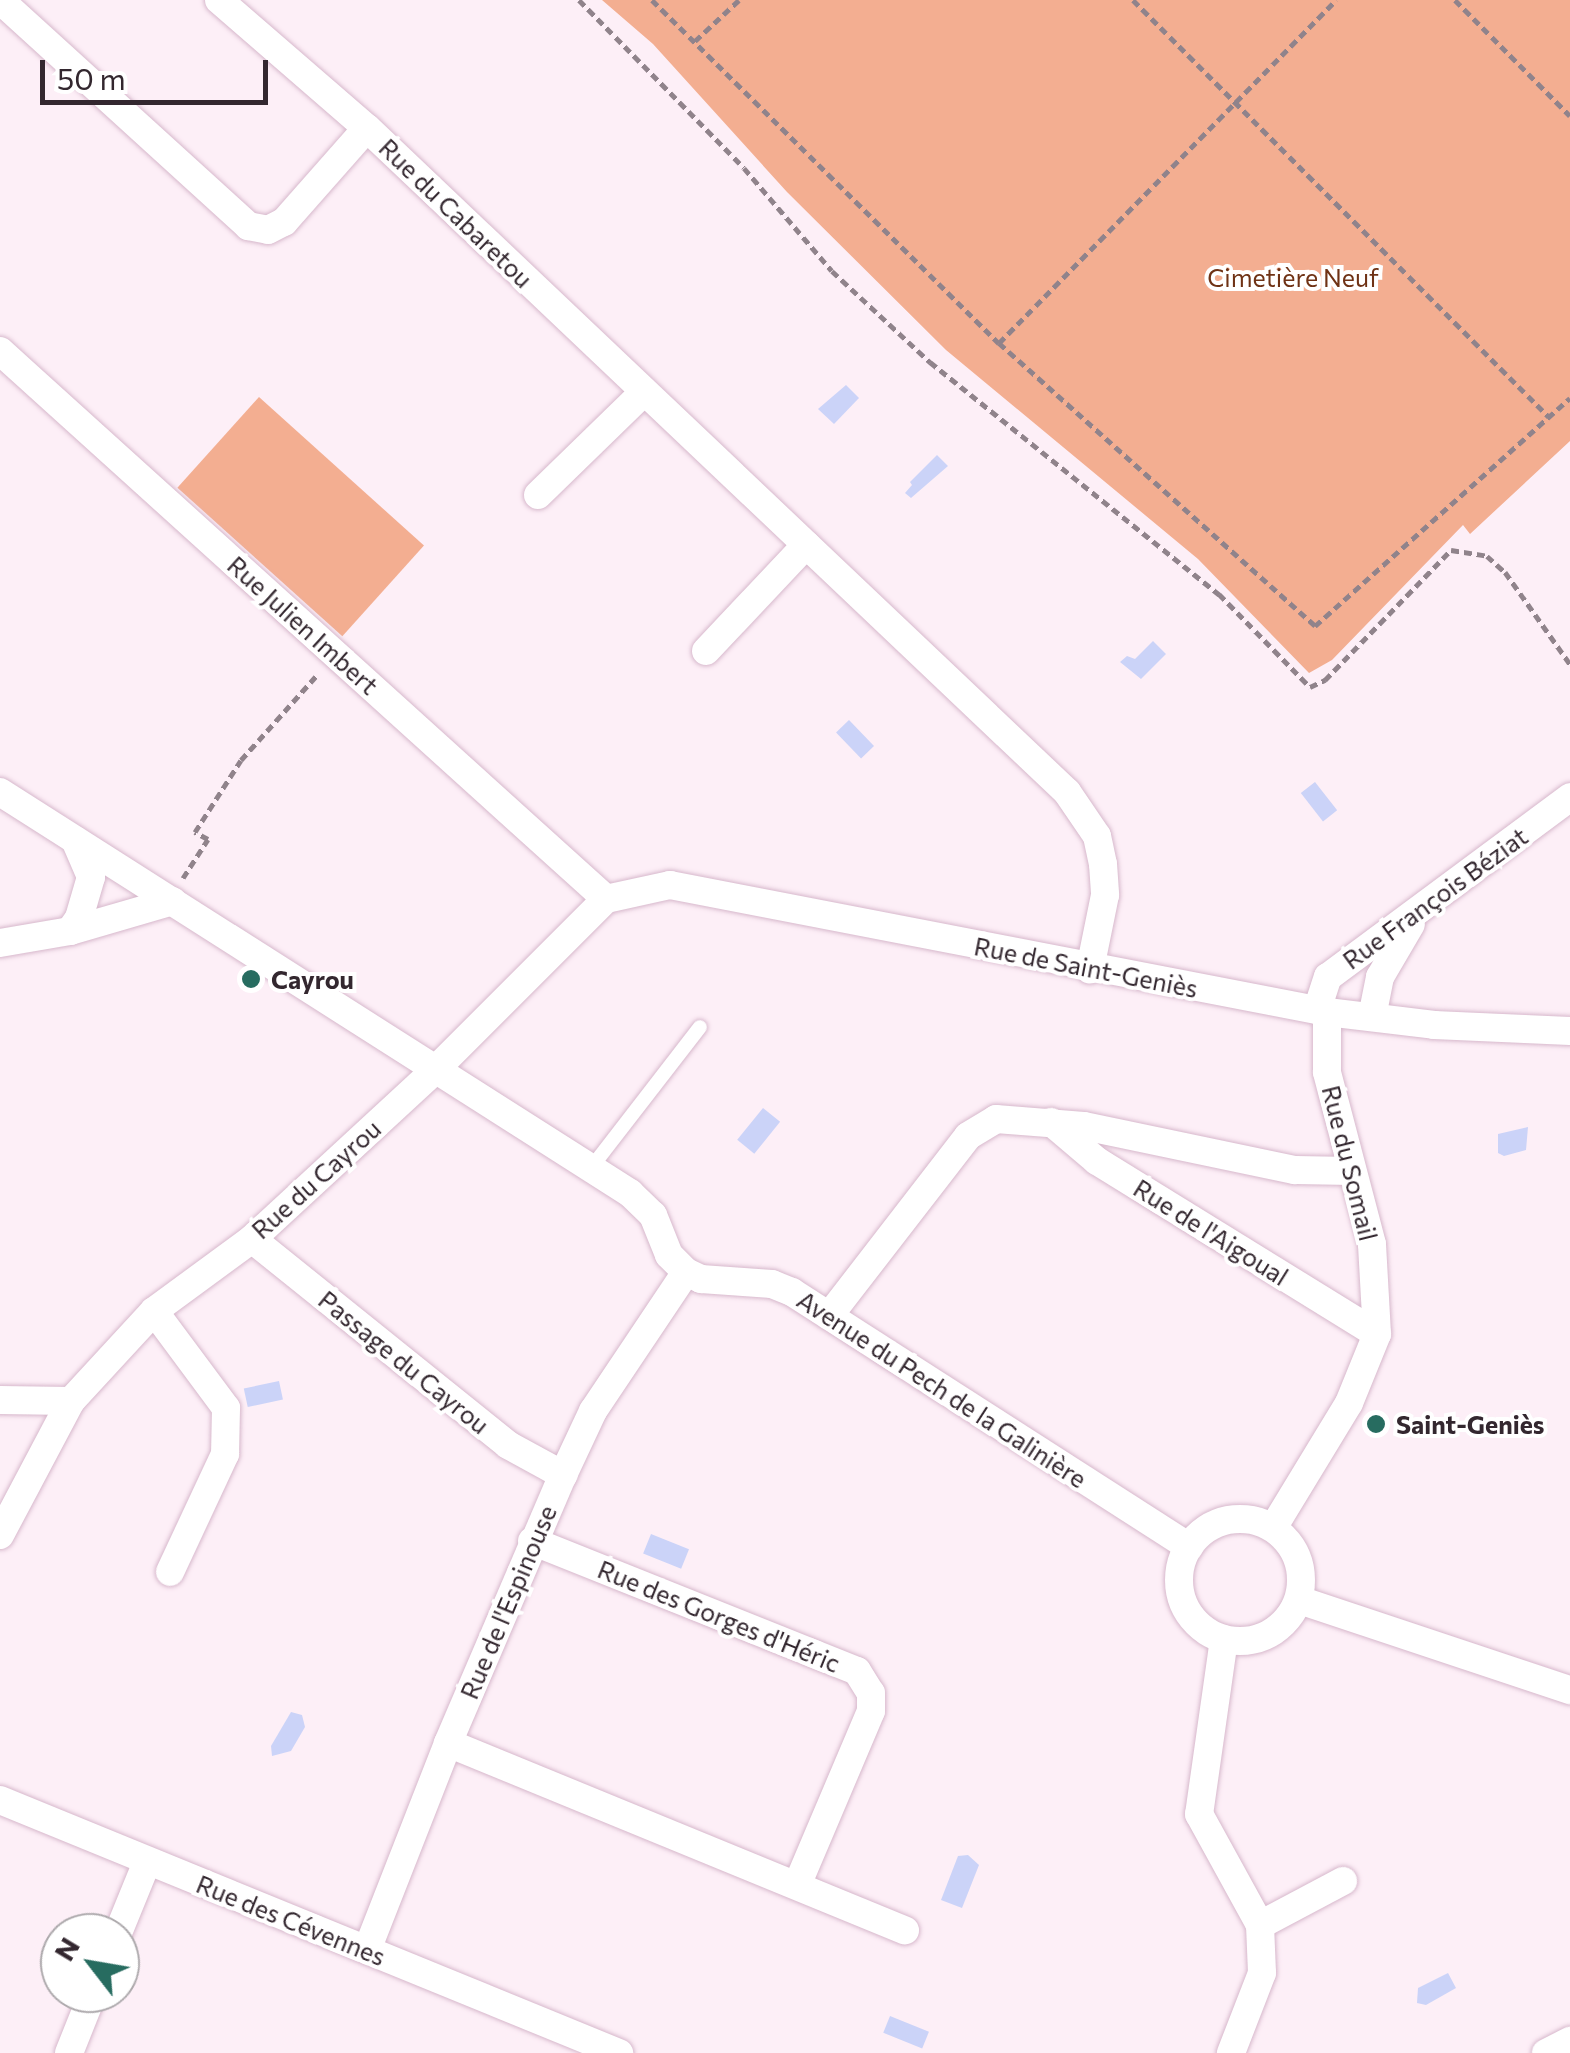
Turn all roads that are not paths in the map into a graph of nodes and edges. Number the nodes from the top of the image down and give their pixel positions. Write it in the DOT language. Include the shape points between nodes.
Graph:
graph roads {
  1 [pos="0,0"];
  2 [pos="219,0"];
  3 [pos="367,128"];
  4 [pos="0,351"];
  5 [pos="644,392"];
  6 [pos="538,496"];
  7 [pos="806,545"];
  8 [pos="706,651"];
  9 [pos="0,792"];
  10 [pos="1570,797"];
  11 [pos="76,840"];
  12 [pos="606,899"];
  13 [pos="171,900"];
  14 [pos="1421,911"];
  15 [pos="70,932"];
  16 [pos="0,943"];
  17 [pos="1090,969"];
  18 [pos="1322,1011"];
  19 [pos="1372,1017"];
  20 [pos="700,1027"];
  21 [pos="1570,1031"];
  22 [pos="436,1070"];
  23 [pos="1050,1121"];
  24 [pos="591,1168"];
  25 [pos="1352,1171"];
  26 [pos="252,1239"];
  27 [pos="686,1272"];
  28 [pos="154,1311"];
  29 [pos="829,1316"];
  30 [pos="1376,1334"];
  31 [pos="0,1400"];
  32 [pos="71,1401"];
  33 [pos="563,1475"];
  34 [pos="1273,1528"];
  35 [pos="0,1536"];
  36 [pos="532,1541"];
  37 [pos="1189,1547"];
  38 [pos="170,1572"];
  39 [pos="1298,1600"];
  40 [pos="1224,1639"];
  41 [pos="1570,1690"];
  42 [pos="448,1743"];
  43 [pos="0,1800"];
  44 [pos="147,1862"];
  45 [pos="1342,1881"];
  46 [pos="797,1885"];
  47 [pos="126,1913"];
  48 [pos="1260,1925"];
  49 [pos="904,1930"];
  50 [pos="367,1950"];
  51 [pos="85,2013"];
  52 [pos="1570,2041"];
  53 [pos="580,2046"];
  54 [pos="69,2053"];
  55 [pos="619,2053"];
  56 [pos="1231,2053"];
  57 [pos="1546,2053"];
  1 -- 3 [label="street" via="248,226 268,230 284,222"];
  2 -- 3 [label="street, Rue du Cabaretou"];
  3 -- 5 [label="street, Rue du Cabaretou"];
  4 -- 12 [label="street, Rue Julien Imbert"];
  5 -- 6 [label="street"];
  5 -- 7 [label="street, Rue du Cabaretou"];
  7 -- 8 [label="street"];
  7 -- 17 [label="street, Rue du Cabaretou" via="1082,812 1097,836 1105,895"];
  9 -- 11 [label="street"];
  10 -- 14 [label="street, Rue François Béziat"];
  11 -- 13 [label="street"];
  11 -- 15 [label="street" via="91,877"];
  12 -- 17 [label="street, Rue de Saint-Geniès" via="670,885"];
  12 -- 22 [label="street, Rue du Cayrou"];
  13 -- 15 [label="street"];
  13 -- 22 [label="street"];
  14 -- 18 [label="street, Rue François Béziat" via="1328,977"];
  14 -- 19 [label="street" via="1389,956"];
  15 -- 16 [label="street"];
  17 -- 18 [label="street, Rue de Saint-Geniès"];
  18 -- 19 [label="street, Rue de Saint-Geniès"];
  18 -- 25 [label="street, Rue du Somail" via="1327,1072"];
  19 -- 21 [label="street, Rue de Saint-Geniès"];
  20 -- 24 [label="lane"];
  22 -- 24 [label="street"];
  22 -- 26 [label="street, Rue du Cayrou"];
  23 -- 25 [label="street, Rue de l'Aigoual" via="1295,1170"];
  23 -- 29 [label="street, Rue de l'Aigoual" via="996,1119 968,1136"];
  23 -- 30 [label="street, Rue de l'Aigoual" via="1097,1162"];
  24 -- 27 [label="street" via="654,1216 669,1254"];
  25 -- 30 [label="street, Rue du Somail" via="1372,1244"];
  26 -- 28 [label="street, Rue du Cayrou"];
  26 -- 33 [label="street, Passage du Cayrou" via="508,1444"];
  27 -- 29 [label="street, Avenue du Pech de la Galinière" via="772,1284"];
  27 -- 33 [label="street, Rue de l'Espinouse" via="594,1411"];
  28 -- 32 [label="street, Rue du Cayrou"];
  28 -- 38 [label="street" via="226,1408 225,1454"];
  29 -- 37 [label="street, Avenue du Pech de la Galinière"];
  30 -- 34 [label="street, Rue du Somail" via="1349,1404"];
  31 -- 32 [label="street"];
  32 -- 35 [label="street, Rue du Cayrou"];
  33 -- 36 [label="street, Rue de l'Espinouse"];
  34 -- 37 [label="street" via="1236,1518 1202,1532"];
  34 -- 39 [label="street" via="1299,1560"];
  36 -- 42 [label="street, Rue de l'Espinouse"];
  36 -- 46 [label="street, Rue des Gorges d'Héric" via="857,1671 871,1693 870,1712"];
  37 -- 40 [label="street" via="1181,1564 1183,1602 1192,1618"];
  39 -- 40 [label="street" via="1290,1616 1260,1638"];
  39 -- 41 [label="street"];
  40 -- 48 [label="street" via="1199,1814"];
  42 -- 46 [label="street"];
  42 -- 50 [label="street, Rue de l'Espinouse"];
  43 -- 44 [label="street, Rue des Cévennes"];
  44 -- 47 [label="street"];
  44 -- 50 [label="street, Rue des Cévennes"];
  45 -- 48 [label="street"];
  46 -- 49 [label="street"];
  48 -- 56 [label="street" via="1262,1973"];
  50 -- 53 [label="street, Rue des Cévennes"];
  51 -- 54 [label="street"];
  52 -- 57 [label="street"];
  53 -- 55 [label="street, Rue des Cévennes"];
}
